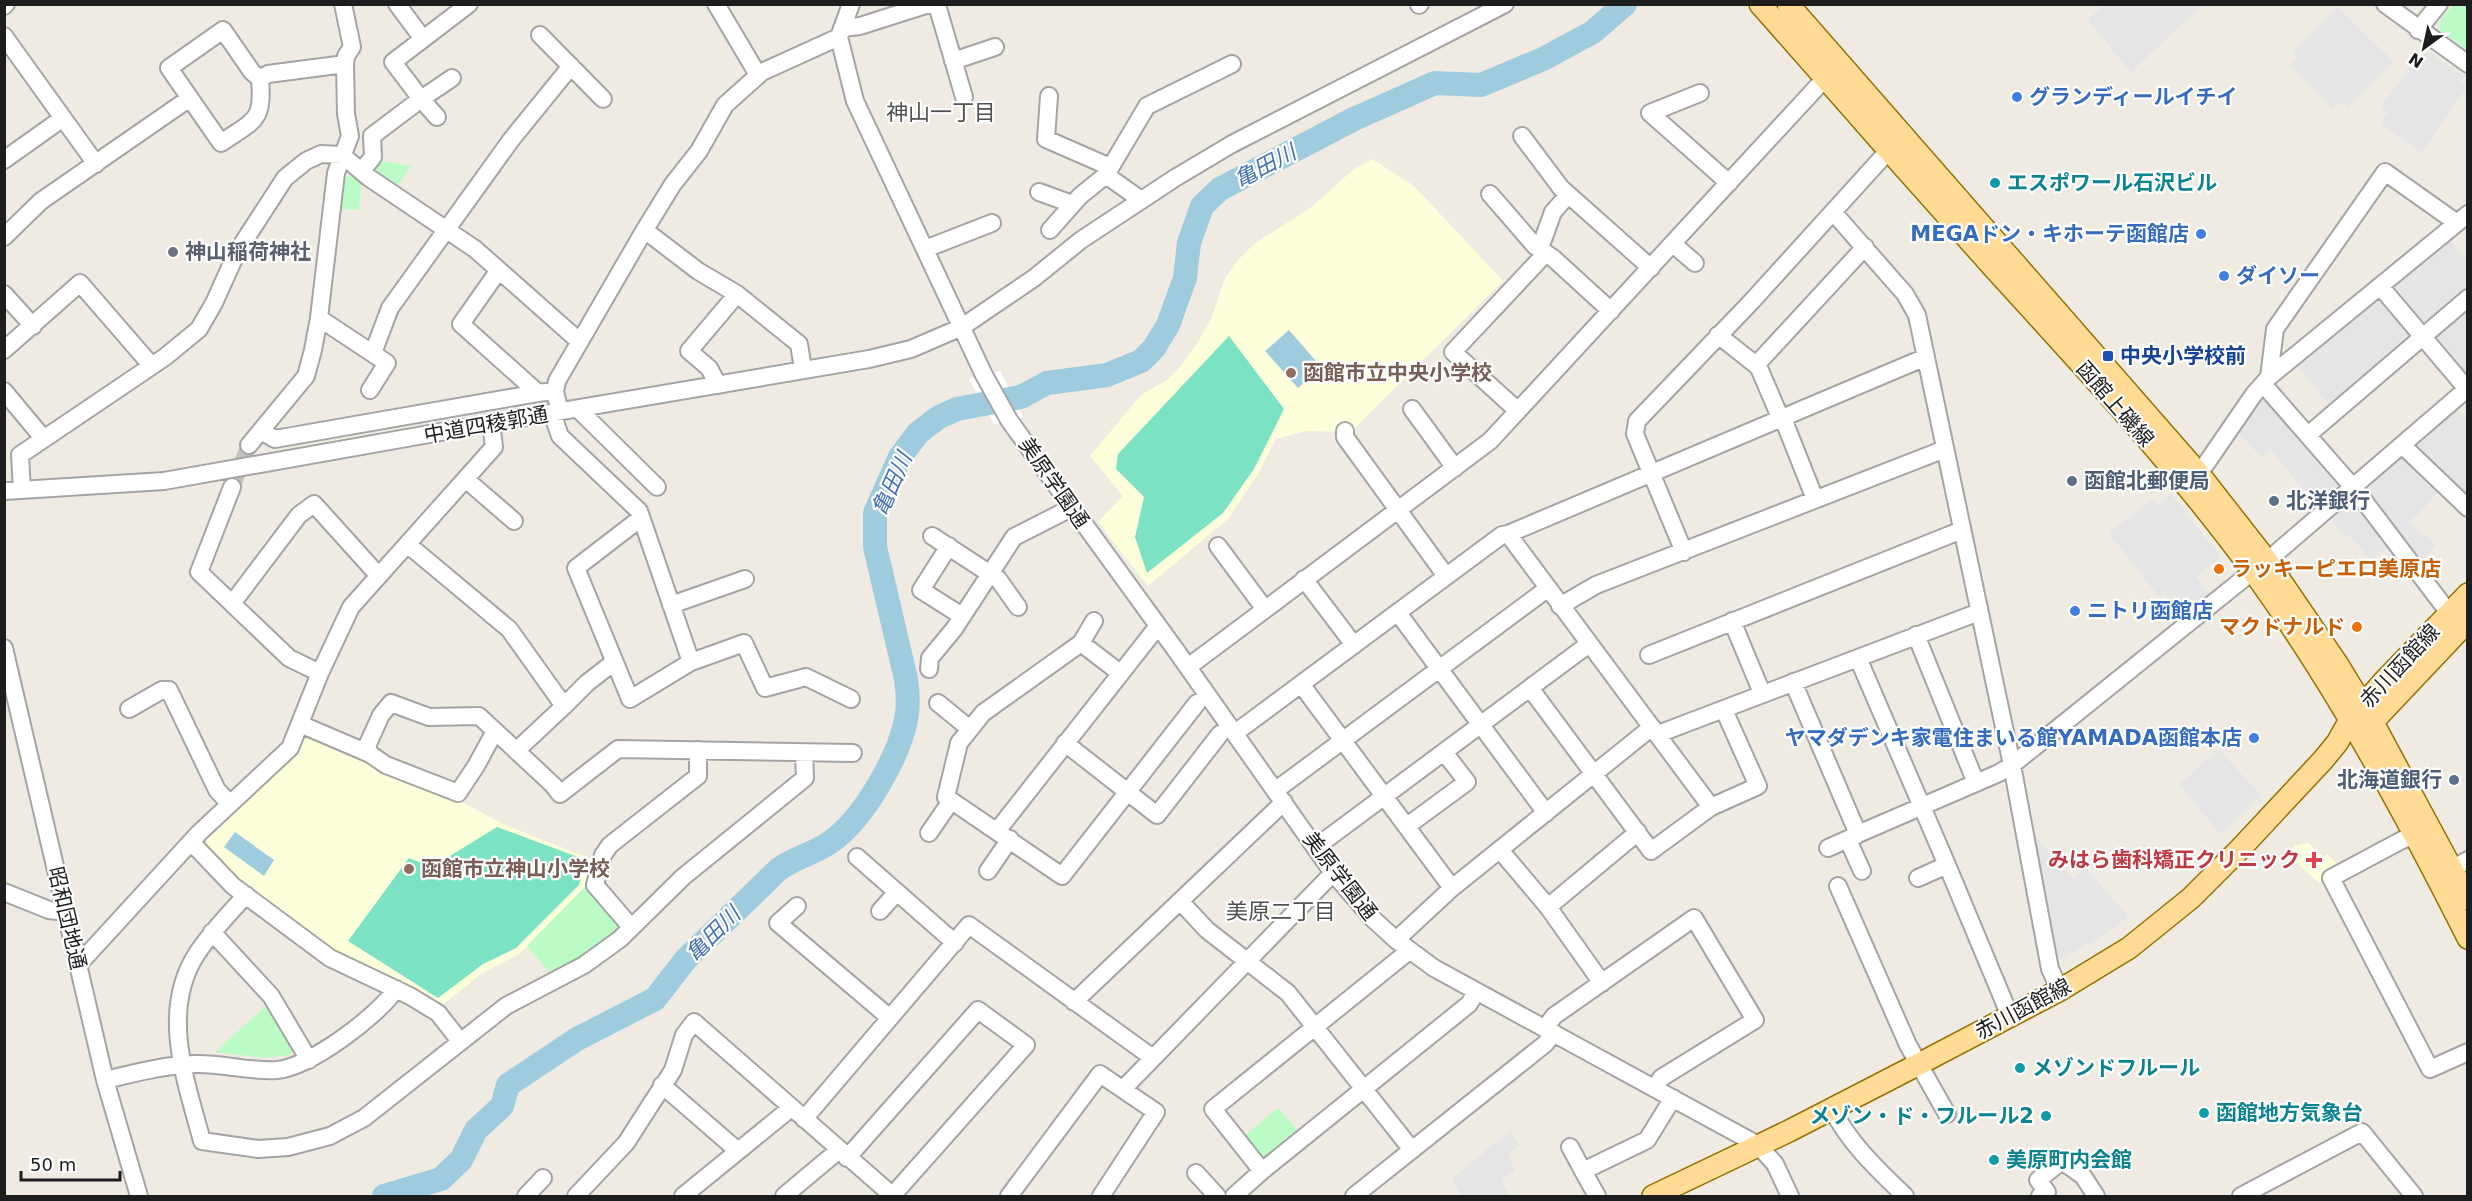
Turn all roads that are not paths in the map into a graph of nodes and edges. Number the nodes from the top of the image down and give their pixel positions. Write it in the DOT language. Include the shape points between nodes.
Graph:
graph roads {
  1 [pos="343,4"];
  2 [pos="397,4"];
  3 [pos="469,4"];
  4 [pos="716,4"];
  5 [pos="851,4"];
  6 [pos="1505,4"];
  7 [pos="1760,4"];
  8 [pos="1788,4"];
  9 [pos="2385,4"];
  10 [pos="2439,4"];
  11 [pos="2418,30"];
  12 [pos="841,33"];
  13 [pos="540,35"];
  14 [pos="5,37"];
  15 [pos="423,39"];
  16 [pos="995,47"];
  17 [pos="953,61"];
  18 [pos="345,64"];
  19 [pos="1232,64"];
  20 [pos="2468,64"];
  21 [pos="571,66"];
  22 [pos="1834,73"];
  23 [pos="758,75"];
  24 [pos="452,78"];
  25 [pos="260,79"];
  26 [pos="1700,93"];
  27 [pos="1049,96"];
  28 [pos="190,98"];
  29 [pos="964,98"];
  30 [pos="421,99"];
  31 [pos="603,99"];
  32 [pos="437,117"];
  33 [pos="63,118"];
  34 [pos="1522,136"];
  35 [pos="1890,149"];
  36 [pos="342,154"];
  37 [pos="4,160"];
  38 [pos="96,164"];
  39 [pos="362,170"];
  40 [pos="1108,171"];
  41 [pos="1729,183"];
  42 [pos="1039,192"];
  43 [pos="1490,194"];
  44 [pos="1568,195"];
  45 [pos="1140,200"];
  46 [pos="1072,204"];
  47 [pos="1833,212"];
  48 [pos="2462,218"];
  49 [pos="992,223"];
  50 [pos="1050,230"];
  51 [pos="446,231"];
  52 [pos="651,235"];
  53 [pos="4,237"];
  54 [pos="1673,244"];
  55 [pos="1865,247"];
  56 [pos="925,249"];
  57 [pos="1543,251"];
  58 [pos="1695,263"];
  59 [pos="1651,268"];
  60 [pos="499,270"];
  61 [pos="2380,286"];
  62 [pos="4,294"];
  63 [pos="737,294"];
  64 [pos="2468,298"];
  65 [pos="1611,311"];
  66 [pos="319,318"];
  67 [pos="33,326"];
  68 [pos="962,327"];
  69 [pos="1718,335"];
  70 [pos="2423,338"];
  71 [pos="579,341"];
  72 [pos="4,350"];
  73 [pos="373,353"];
  74 [pos="1926,357"];
  75 [pos="151,365"];
  76 [pos="1756,365"];
  77 [pos="803,369"];
  78 [pos="2266,380"];
  79 [pos="718,385"];
  80 [pos="370,390"];
  81 [pos="4,391"];
  82 [pos="555,392"];
  83 [pos="538,393"];
  84 [pos="2465,397"];
  85 [pos="578,409"];
  86 [pos="1412,409"];
  87 [pos="1518,411"];
  88 [pos="556,412"];
  89 [pos="1781,417"];
  90 [pos="491,423"];
  91 [pos="261,431"];
  92 [pos="1345,431"];
  93 [pos="2308,435"];
  94 [pos="43,438"];
  95 [pos="2402,445"];
  96 [pos="249,446"];
  97 [pos="1945,449"];
  98 [pos="1455,468"];
  99 [pos="1651,473"];
  100 [pos="2199,474"];
  101 [pos="470,483"];
  102 [pos="232,487"];
  103 [pos="657,487"];
  104 [pos="2353,487"];
  105 [pos="22,490"];
  106 [pos="4,491"];
  107 [pos="1815,500"];
  108 [pos="1071,508"];
  109 [pos="2468,508"];
  110 [pos="1398,510"];
  111 [pos="641,518"];
  112 [pos="514,521"];
  113 [pos="1962,530"];
  114 [pos="1508,534"];
  115 [pos="932,536"];
  116 [pos="949,546"];
  117 [pos="1218,546"];
  118 [pos="412,548"];
  119 [pos="1684,552"];
  120 [pos="2260,566"];
  121 [pos="990,573"];
  122 [pos="378,575"];
  123 [pos="1446,576"];
  124 [pos="745,579"];
  125 [pos="1304,579"];
  126 [pos="1547,589"];
  127 [pos="2468,594"];
  128 [pos="237,597"];
  129 [pos="670,606"];
  130 [pos="1560,606"];
  131 [pos="1018,607"];
  132 [pos="1264,608"];
  133 [pos="1979,612"];
  134 [pos="1398,613"];
  135 [pos="962,616"];
  136 [pos="1094,621"];
  137 [pos="1732,621"];
  138 [pos="2462,622"];
  139 [pos="1158,626"];
  140 [pos="1916,635"];
  141 [pos="1081,643"];
  142 [pos="1589,644"];
  143 [pos="1354,645"];
  144 [pos="4,648"];
  145 [pos="1649,655"];
  146 [pos="1858,658"];
  147 [pos="614,662"];
  148 [pos="691,662"];
  149 [pos="1188,667"];
  150 [pos="929,669"];
  151 [pos="1440,669"];
  152 [pos="320,673"];
  153 [pos="1120,673"];
  154 [pos="1793,682"];
  155 [pos="1301,684"];
  156 [pos="1530,688"];
  157 [pos="1762,693"];
  158 [pos="851,699"];
  159 [pos="938,703"];
  160 [pos="1197,703"];
  161 [pos="564,706"];
  162 [pos="129,710"];
  163 [pos="1724,710"];
  164 [pos="2361,721"];
  165 [pos="1481,725"];
  166 [pos="307,727"];
  167 [pos="970,729"];
  168 [pos="495,731"];
  169 [pos="1655,731"];
  170 [pos="1227,734"];
  171 [pos="1343,740"];
  172 [pos="1065,743"];
  173 [pos="698,750"];
  174 [pos="516,751"];
  175 [pos="1444,752"];
  176 [pos="804,753"];
  177 [pos="853,753"];
  178 [pos="370,754"];
  179 [pos="2012,765"];
  180 [pos="1594,774"];
  181 [pos="1976,783"];
  182 [pos="1127,791"];
  183 [pos="1384,795"];
  184 [pos="1280,796"];
  185 [pos="951,801"];
  186 [pos="230,804"];
  187 [pos="1921,806"];
  188 [pos="1711,807"];
  189 [pos="1546,813"];
  190 [pos="1407,826"];
  191 [pos="1638,832"];
  192 [pos="929,833"];
  193 [pos="2416,835"];
  194 [pos="1004,836"];
  195 [pos="1853,837"];
  196 [pos="192,843"];
  197 [pos="1316,847"];
  198 [pos="1828,848"];
  199 [pos="1500,850"];
  200 [pos="857,857"];
  201 [pos="2460,864"];
  202 [pos="1947,865"];
  203 [pos="988,871"];
  204 [pos="1862,871"];
  205 [pos="1333,873"];
  206 [pos="1918,878"];
  207 [pos="1838,886"];
  208 [pos="1452,888"];
  209 [pos="897,892"];
  210 [pos="246,895"];
  211 [pos="9,898"];
  212 [pos="2468,899"];
  213 [pos="1180,901"];
  214 [pos="797,906"];
  215 [pos="1548,907"];
  216 [pos="880,911"];
  217 [pos="66,912"];
  218 [pos="631,927"];
  219 [pos="212,932"];
  220 [pos="2468,938"];
  221 [pos="955,943"];
  222 [pos="1403,946"];
  223 [pos="1247,963"];
  224 [pos="78,965"];
  225 [pos="1602,983"];
  226 [pos="396,989"];
  227 [pos="2060,990"];
  228 [pos="1476,992"];
  229 [pos="1074,1002"];
  230 [pos="2010,1016"];
  231 [pos="890,1018"];
  232 [pos="1314,1028"];
  233 [pos="1549,1030"];
  234 [pos="460,1041"];
  235 [pos="2468,1052"];
  236 [pos="1153,1058"];
  237 [pos="309,1060"];
  238 [pos="182,1065"];
  239 [pos="1919,1065"];
  240 [pos="105,1080"];
  241 [pos="662,1085"];
  242 [pos="1655,1088"];
  243 [pos="1123,1089"];
  244 [pos="1363,1089"];
  245 [pos="1674,1098"];
  246 [pos="791,1108"];
  247 [pos="1833,1109"];
  248 [pos="1947,1114"];
  249 [pos="804,1119"];
  250 [pos="1758,1145"];
  251 [pos="1570,1147"];
  252 [pos="1412,1150"];
  253 [pos="738,1151"];
  254 [pos="843,1154"];
  255 [pos="1262,1170"];
  256 [pos="1583,1171"];
  257 [pos="1196,1173"];
  258 [pos="543,1178"];
  259 [pos="137,1191"];
  260 [pos="1245,1193"];
  261 [pos="579,1195"];
  262 [pos="889,1195"];
  263 [pos="526,1197"];
  264 [pos="683,1197"];
  265 [pos="784,1197"];
  266 [pos="1009,1197"];
  267 [pos="1101,1197"];
  268 [pos="1217,1197"];
  269 [pos="1354,1197"];
  270 [pos="1597,1197"];
  271 [pos="1653,1197"];
  272 [pos="1790,1197"];
  273 [pos="1905,1197"];
  274 [pos="2040,1197"];
  275 [pos="2096,1197"];
  276 [pos="2241,1197"];
  277 [pos="2414,1197"];
  1 -- 18 [label="street" via="352,47"];
  2 -- 15 [label="street"];
  3 -- 15 [label="street"];
  4 -- 23 [label="street"];
  5 -- 12 [label="street"];
  6 -- 45 [label="street, 中道四稜郭通" via="1253,133"];
  7 -- 22 [label="main road, 函館上磯線"];
  8 -- 22 [label="main road, 函館上磯線"];
  9 -- 11 [label="street"];
  10 -- 11 [label="street"];
  11 -- 20 [label="street"];
  12 -- 17 [label="street" via="937,4"];
  12 -- 23 [label="street"];
  12 -- 56 [label="street, 美原学園通" via="855,101"];
  13 -- 21 [label="street"];
  14 -- 33 [label="street"];
  15 -- 30 [label="street" via="393,62"];
  16 -- 17 [label="street"];
  17 -- 29 [label="street"];
  18 -- 25 [label="street" via="268,74"];
  18 -- 36 [label="street" via="350,136"];
  19 -- 40 [label="street" via="1147,106"];
  21 -- 31 [label="street"];
  21 -- 51 [label="street" via="511,140"];
  22 -- 35 [label="main road, 函館上磯線"];
  22 -- 41 [label="street"];
  22 -- 100 [label="main road, 函館上磯線"];
  23 -- 71 [label="street" via="725,105"];
  24 -- 30 [label="street"];
  25 -- 28 [label="street" via="262,106 254,120 221,143"];
  25 -- 28 [label="street" via="224,30 169,68"];
  26 -- 41 [label="street" via="1650,113"];
  27 -- 40 [label="street" via="1046,139"];
  28 -- 38 [label="street"];
  30 -- 32 [label="street"];
  30 -- 39 [label="street" via="372,136 373,157"];
  33 -- 37 [label="street"];
  33 -- 38 [label="street"];
  34 -- 44 [label="street"];
  35 -- 47 [label="street"];
  35 -- 120 [label="main road, 函館上磯線"];
  36 -- 39 [label="street"];
  36 -- 66 [label="street" via="336,173"];
  36 -- 75 [label="street" via="321,154 285,178 237,252 199,329"];
  38 -- 53 [label="street" via="41,201"];
  39 -- 51 [label="street"];
  40 -- 45 [label="street"];
  40 -- 46 [label="street"];
  41 -- 54 [label="street"];
  42 -- 46 [label="street"];
  43 -- 57 [label="street"];
  44 -- 57 [label="street" via="1553,212"];
  44 -- 59 [label="street"];
  45 -- 68 [label="street, 中道四稜郭通"];
  46 -- 50 [label="street"];
  47 -- 55 [label="street"];
  47 -- 69 [label="street"];
  48 -- 61 [label="street"];
  48 -- 78 [label="street" via="2385,172 2275,329"];
  49 -- 56 [label="street"];
  51 -- 60 [label="street"];
  51 -- 73 [label="street" via="390,308"];
  52 -- 63 [label="street" via="698,271"];
  54 -- 58 [label="street"];
  54 -- 59 [label="street"];
  55 -- 74 [label="street" via="1905,294 1917,315"];
  55 -- 76 [label="street"];
  56 -- 68 [label="street, 美原学園通"];
  57 -- 65 [label="street"];
  57 -- 87 [label="street" via="1453,352"];
  59 -- 65 [label="street"];
  60 -- 71 [label="street"];
  60 -- 83 [label="street" via="461,324"];
  61 -- 70 [label="street"];
  61 -- 78 [label="street"];
  62 -- 67 [label="street"];
  63 -- 77 [label="street" via="799,344"];
  63 -- 79 [label="street" via="689,351 709,368"];
  64 -- 70 [label="street"];
  65 -- 87 [label="street"];
  66 -- 73 [label="street"];
  66 -- 91 [label="street" via="306,376"];
  67 -- 72 [label="street"];
  67 -- 75 [label="street" via="80,283"];
  68 -- 77 [label="street, 中道四稜郭通" via="900,352"];
  68 -- 108 [label="street, 美原学園通" via="1009,420"];
  69 -- 76 [label="street"];
  69 -- 99 [label="street" via="1635,425"];
  70 -- 84 [label="street"];
  70 -- 93 [label="street"];
  71 -- 82 [label="street"];
  73 -- 80 [label="street" via="387,363"];
  74 -- 89 [label="street"];
  74 -- 97 [label="street"];
  75 -- 94 [label="street"];
  76 -- 89 [label="street"];
  77 -- 79 [label="street, 中道四稜郭通"];
  78 -- 93 [label="street"];
  78 -- 100 [label="street"];
  79 -- 85 [label="street, 中道四稜郭通"];
  81 -- 94 [label="street"];
  82 -- 83 [label="street"];
  82 -- 88 [label="street"];
  83 -- 91 [label="street" via="275,439"];
  84 -- 95 [label="street"];
  85 -- 88 [label="street, 中道四稜郭通"];
  85 -- 103 [label="street"];
  86 -- 98 [label="street"];
  87 -- 98 [label="street" via="1490,441"];
  88 -- 90 [label="street, 中道四稜郭通"];
  88 -- 111 [label="street" via="560,436 639,511"];
  89 -- 99 [label="street"];
  89 -- 107 [label="street"];
  90 -- 105 [label="street, 中道四稜郭通" via="164,481"];
  90 -- 122 [label="street" via="494,447"];
  91 -- 96 [label="street"];
  92 -- 110 [label="street" via="1345,437"];
  93 -- 104 [label="street"];
  94 -- 105 [label="street" via="20,454"];
  95 -- 104 [label="street"];
  95 -- 109 [label="street"];
  97 -- 107 [label="street"];
  97 -- 113 [label="street"];
  98 -- 110 [label="street"];
  99 -- 114 [label="street"];
  99 -- 119 [label="street"];
  100 -- 120 [label="main road, 函館上磯線"];
  101 -- 112 [label="street"];
  102 -- 152 [label="street" via="199,572 290,658"];
  104 -- 120 [label="street"];
  104 -- 138 [label="street"];
  105 -- 106 [label="street, 中道四稜郭通"];
  107 -- 119 [label="street"];
  108 -- 121 [label="street" via="1014,537"];
  108 -- 139 [label="street, 美原学園通"];
  110 -- 123 [label="street"];
  110 -- 125 [label="street"];
  111 -- 129 [label="street"];
  111 -- 147 [label="street" via="576,568"];
  113 -- 133 [label="street"];
  113 -- 137 [label="street"];
  114 -- 123 [label="street"];
  114 -- 126 [label="street"];
  115 -- 116 [label="street"];
  116 -- 121 [label="street"];
  116 -- 135 [label="street" via="921,590"];
  117 -- 132 [label="street"];
  118 -- 161 [label="street" via="509,629"];
  119 -- 130 [label="street" via="1596,585"];
  120 -- 164 [label="main road, 函館上磯線" via="2338,665"];
  120 -- 179 [label="street"];
  121 -- 131 [label="street"];
  121 -- 135 [label="street"];
  122 -- 128 [label="street" via="314,504 299,515"];
  122 -- 152 [label="street" via="351,607"];
  123 -- 134 [label="street"];
  124 -- 129 [label="street"];
  125 -- 132 [label="street"];
  125 -- 143 [label="street"];
  126 -- 130 [label="street"];
  126 -- 151 [label="street"];
  127 -- 138 [label="main road, 赤川函館線"];
  129 -- 148 [label="street"];
  130 -- 142 [label="street"];
  132 -- 149 [label="street"];
  133 -- 140 [label="street"];
  133 -- 179 [label="street"];
  134 -- 143 [label="street"];
  134 -- 151 [label="street"];
  135 -- 150 [label="street" via="930,658"];
  136 -- 141 [label="street"];
  137 -- 145 [label="street"];
  137 -- 157 [label="street"];
  138 -- 164 [label="main road, 赤川函館線"];
  139 -- 149 [label="street, 美原学園通"];
  139 -- 153 [label="street"];
  140 -- 146 [label="street"];
  140 -- 181 [label="street"];
  141 -- 153 [label="street"];
  141 -- 167 [label="street" via="983,713"];
  142 -- 156 [label="street"];
  142 -- 169 [label="street"];
  143 -- 155 [label="street"];
  144 -- 217 [label="street, 昭和団地通"];
  146 -- 154 [label="street"];
  146 -- 187 [label="street"];
  147 -- 148 [label="street" via="630,699"];
  147 -- 161 [label="street"];
  148 -- 158 [label="street" via="744,643 765,688 806,677"];
  149 -- 170 [label="street, 美原学園通"];
  151 -- 165 [label="street"];
  151 -- 171 [label="street"];
  152 -- 186 [label="street" via="290,748"];
  153 -- 172 [label="street"];
  154 -- 157 [label="street"];
  154 -- 195 [label="street"];
  155 -- 170 [label="street"];
  155 -- 171 [label="street"];
  156 -- 165 [label="street"];
  156 -- 180 [label="street"];
  157 -- 163 [label="street"];
  159 -- 167 [label="street"];
  160 -- 182 [label="street"];
  161 -- 174 [label="street"];
  162 -- 186 [label="street" via="162,690 169,690 217,790"];
  163 -- 169 [label="street"];
  163 -- 188 [label="street" via="1758,786"];
  164 -- 193 [label="main road, 函館上磯線" via="2378,765"];
  164 -- 201 [label="main road, 函館上磯線"];
  164 -- 227 [label="main road, 赤川函館線" via="2191,898 2129,948"];
  165 -- 175 [label="street"];
  165 -- 189 [label="street"];
  166 -- 178 [label="street"];
  167 -- 185 [label="street" via="959,743 946,797"];
  168 -- 174 [label="street"];
  168 -- 178 [label="street" via="458,793 386,765"];
  168 -- 178 [label="street" via="479,716 429,717 390,703 368,746"];
  169 -- 180 [label="street"];
  169 -- 188 [label="street"];
  170 -- 182 [label="street" via="1157,815"];
  170 -- 184 [label="street, 美原学園通"];
  171 -- 183 [label="street"];
  171 -- 184 [label="street"];
  172 -- 182 [label="street"];
  172 -- 194 [label="street"];
  173 -- 174 [label="street" via="618,749 560,794"];
  173 -- 176 [label="street"];
  173 -- 218 [label="street" via="698,776 610,845 603,855 595,885"];
  175 -- 183 [label="street"];
  175 -- 190 [label="street" via="1467,782"];
  176 -- 177 [label="street"];
  176 -- 218 [label="street" via="805,778 683,877"];
  179 -- 181 [label="street"];
  179 -- 227 [label="street" via="2050,969"];
  180 -- 189 [label="street"];
  180 -- 191 [label="street"];
  181 -- 187 [label="street"];
  182 -- 194 [label="street" via="1062,876"];
  183 -- 190 [label="street"];
  183 -- 197 [label="street"];
  184 -- 197 [label="street, 美原学園通"];
  184 -- 213 [label="street"];
  185 -- 192 [label="street"];
  185 -- 194 [label="street"];
  186 -- 196 [label="street"];
  187 -- 195 [label="street"];
  187 -- 202 [label="street"];
  188 -- 191 [label="street" via="1651,851"];
  189 -- 199 [label="street"];
  190 -- 208 [label="street"];
  191 -- 215 [label="street"];
  193 -- 220 [label="main road, 函館上磯線"];
  193 -- 235 [label="street" via="2331,878 2430,1069"];
  194 -- 203 [label="street"];
  195 -- 198 [label="street"];
  195 -- 204 [label="street"];
  196 -- 210 [label="street"];
  196 -- 224 [label="street"];
  197 -- 205 [label="street, 美原学園通"];
  199 -- 208 [label="street"];
  199 -- 215 [label="street"];
  200 -- 209 [label="street"];
  201 -- 212 [label="main road, 函館上磯線"];
  202 -- 206 [label="street"];
  202 -- 230 [label="street"];
  205 -- 222 [label="street, 美原学園通" via="1359,905"];
  205 -- 223 [label="street"];
  207 -- 239 [label="street"];
  208 -- 222 [label="street"];
  209 -- 216 [label="street"];
  209 -- 221 [label="street"];
  210 -- 219 [label="street"];
  210 -- 226 [label="street" via="330,958"];
  211 -- 217 [label="street"];
  213 -- 223 [label="street"];
  213 -- 229 [label="street"];
  214 -- 231 [label="street" via="778,923"];
  215 -- 225 [label="street"];
  217 -- 224 [label="street, 昭和団地通"];
  218 -- 234 [label="street" via="597,957 506,1006"];
  219 -- 237 [label="street" via="271,996"];
  219 -- 238 [label="street" via="195,956 182,989 177,1026"];
  221 -- 229 [label="street" via="969,925"];
  221 -- 231 [label="street"];
  222 -- 228 [label="street, 美原学園通"];
  222 -- 232 [label="street"];
  223 -- 232 [label="street" via="1288,993"];
  223 -- 236 [label="street"];
  224 -- 240 [label="street, 昭和団地通"];
  225 -- 233 [label="street" via="1554,1016"];
  225 -- 242 [label="street" via="1694,918 1755,1020 1661,1078"];
  226 -- 234 [label="street" via="438,1013"];
  226 -- 237 [label="street" via="383,1005"];
  227 -- 230 [label="main road, 赤川函館線"];
  228 -- 233 [label="street, 美原学園通"];
  228 -- 244 [label="street" via="1469,1004"];
  229 -- 236 [label="street"];
  230 -- 239 [label="main road, 赤川函館線"];
  231 -- 249 [label="street"];
  232 -- 244 [label="street"];
  232 -- 255 [label="street" via="1213,1109"];
  233 -- 242 [label="street, 美原学園通"];
  233 -- 252 [label="street" via="1545,1044"];
  234 -- 238 [label="street" via="378,1108 345,1129 310,1142 273,1149 202,1141"];
  236 -- 243 [label="street"];
  237 -- 238 [label="street" via="262,1070"];
  238 -- 240 [label="street"];
  239 -- 247 [label="main road, 赤川函館線"];
  239 -- 248 [label="street"];
  240 -- 259 [label="street, 昭和団地通"];
  241 -- 246 [label="street" via="673,1070 684,1035 694,1022"];
  241 -- 253 [label="street"];
  241 -- 261 [label="street" via="626,1143"];
  242 -- 245 [label="street, 美原学園通"];
  243 -- 266 [label="street" via="1101,1074"];
  243 -- 267 [label="street" via="1156,1112"];
  244 -- 252 [label="street"];
  244 -- 255 [label="street"];
  245 -- 250 [label="street, 美原学園通"];
  245 -- 256 [label="street" via="1647,1140"];
  246 -- 249 [label="street"];
  246 -- 253 [label="street"];
  247 -- 250 [label="main road, 赤川函館線"];
  247 -- 273 [label="street" via="1865,1158"];
  249 -- 254 [label="street"];
  250 -- 271 [label="main road, 赤川函館線"];
  250 -- 272 [label="street, 美原学園通" via="1775,1164"];
  251 -- 256 [label="street"];
  252 -- 269 [label="street"];
  253 -- 264 [label="street"];
  254 -- 262 [label="street"];
  254 -- 262 [label="street" via="978,1010 1026,1045"];
  254 -- 265 [label="street"];
  255 -- 260 [label="street"];
  256 -- 270 [label="street"];
  257 -- 268 [label="street"];
  258 -- 263 [label="street"];
  274 -- 275 [label="street" via="2047,1192 2038,1180 2062,1161 2083,1176"];
  276 -- 277 [label="street" via="2362,1132"];
}
